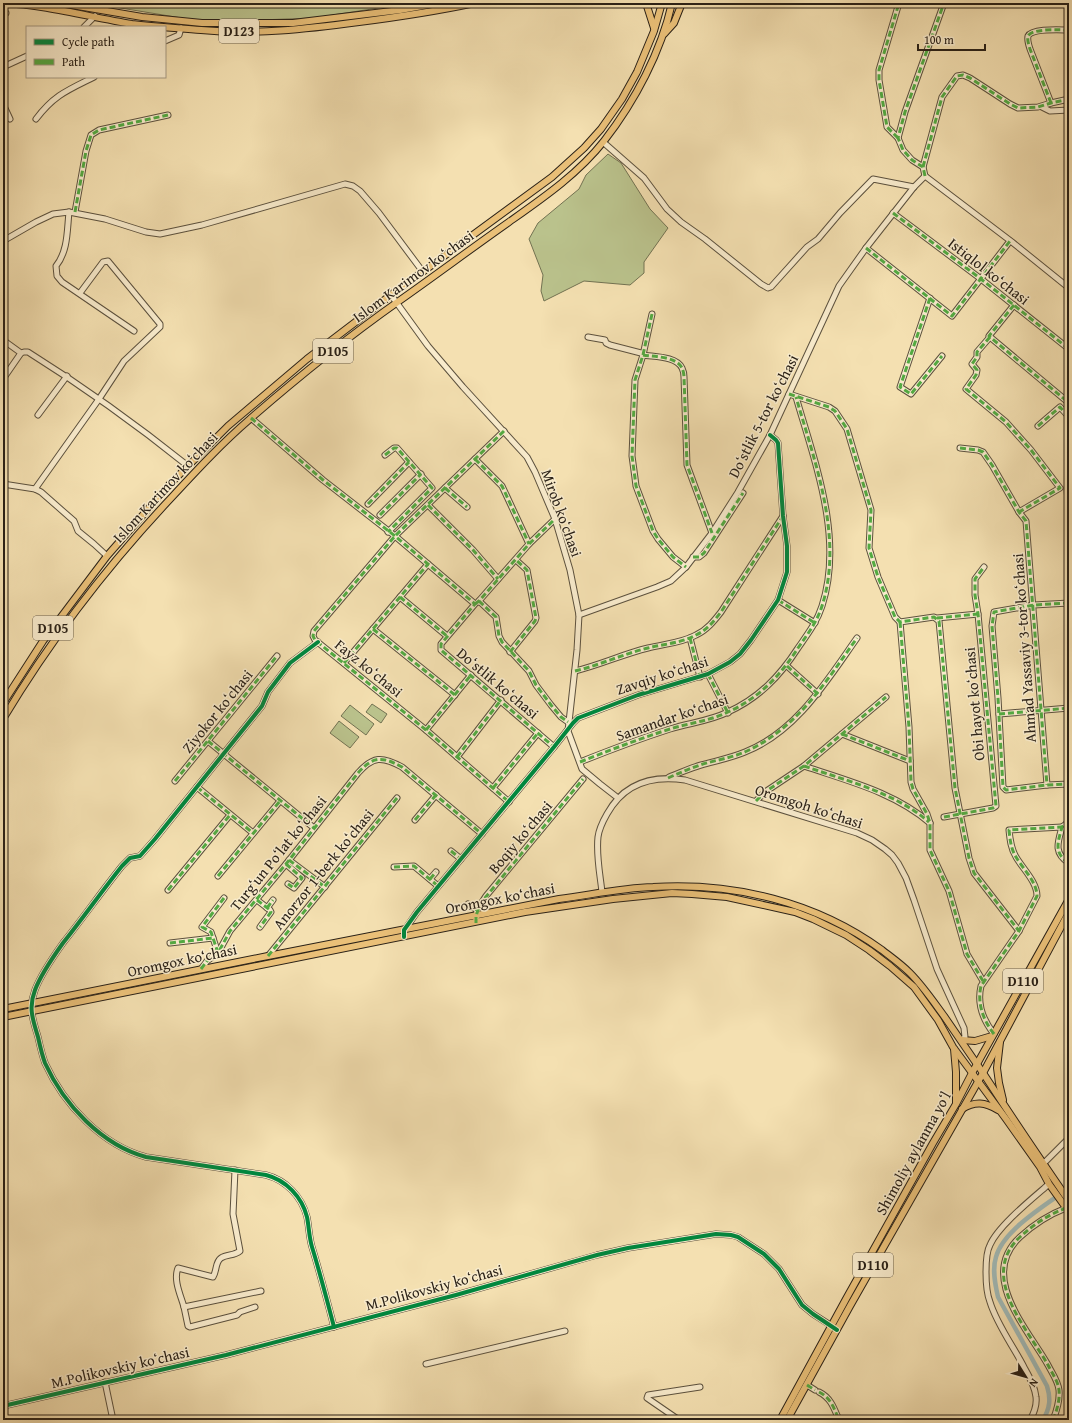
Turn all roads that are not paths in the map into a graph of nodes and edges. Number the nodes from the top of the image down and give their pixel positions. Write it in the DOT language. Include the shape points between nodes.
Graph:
graph roads {
  1 [pos="15,3"];
  2 [pos="60,3"];
  3 [pos="439,3"];
  4 [pos="475,3"];
  5 [pos="646,3"];
  6 [pos="662,3"];
  7 [pos="672,3"];
  8 [pos="682,3"];
  9 [pos="900,3"];
  10 [pos="944,3"];
  11 [pos="3,4"];
  12 [pos="23,4"];
  13 [pos="95,16"];
  14 [pos="342,17"];
  15 [pos="322,20"];
  16 [pos="343,24"];
  17 [pos="85,26"];
  18 [pos="156,26"];
  19 [pos="166,27"];
  20 [pos="325,27"];
  21 [pos="180,28"];
  22 [pos="1069,30"];
  23 [pos="654,31"];
  24 [pos="662,35"];
  25 [pos="166,42"];
  26 [pos="26,56"];
  27 [pos="3,67"];
  28 [pos="92,78"];
  29 [pos="1069,99"];
  30 [pos="1051,103"];
  31 [pos="3,104"];
  32 [pos="1042,106"];
  33 [pos="1069,110"];
  34 [pos="168,115"];
  35 [pos="10,119"];
  36 [pos="36,119"];
  37 [pos="898,138"];
  38 [pos="603,142"];
  39 [pos="923,166"];
  40 [pos="925,176"];
  41 [pos="914,187"];
  42 [pos="72,212"];
  43 [pos="894,213"];
  44 [pos="499,216"];
  45 [pos="506,224"];
  46 [pos="3,241"];
  47 [pos="1010,241"];
  48 [pos="866,248"];
  49 [pos="423,272"];
  50 [pos="981,279"];
  51 [pos="1069,288"];
  52 [pos="80,293"];
  53 [pos="391,295"];
  54 [pos="930,298"];
  55 [pos="396,303"];
  56 [pos="1014,305"];
  57 [pos="652,314"];
  58 [pos="134,331"];
  59 [pos="990,337"];
  60 [pos="588,338"];
  61 [pos="3,340"];
  62 [pos="1069,349"];
  63 [pos="21,354"];
  64 [pos="643,355"];
  65 [pos="942,356"];
  66 [pos="67,376"];
  67 [pos="3,379"];
  68 [pos="789,394"];
  69 [pos="796,397"];
  70 [pos="100,399"];
  71 [pos="1069,403"];
  72 [pos="38,415"];
  73 [pos="1069,417"];
  74 [pos="251,418"];
  75 [pos="1038,426"];
  76 [pos="504,431"];
  77 [pos="770,435"];
  78 [pos="960,448"];
  79 [pos="385,455"];
  80 [pos="475,459"];
  81 [pos="409,462"];
  82 [pos="188,466"];
  83 [pos="421,474"];
  84 [pos="3,484"];
  85 [pos="445,488"];
  86 [pos="1060,488"];
  87 [pos="1068,488"];
  88 [pos="35,489"];
  89 [pos="743,493"];
  90 [pos="368,504"];
  91 [pos="428,505"];
  92 [pos="467,507"];
  93 [pos="1019,512"];
  94 [pos="380,515"];
  95 [pos="783,516"];
  96 [pos="1069,518"];
  97 [pos="555,519"];
  98 [pos="388,532"];
  99 [pos="712,533"];
  100 [pos="395,536"];
  101 [pos="529,544"];
  102 [pos="106,556"];
  103 [pos="693,557"];
  104 [pos="516,560"];
  105 [pos="428,564"];
  106 [pos="686,567"];
  107 [pos="984,567"];
  108 [pos="498,579"];
  109 [pos="400,597"];
  110 [pos="778,600"];
  111 [pos="477,603"];
  112 [pos="1069,603"];
  113 [pos="1034,605"];
  114 [pos="978,614"];
  115 [pos="579,615"];
  116 [pos="937,618"];
  117 [pos="900,622"];
  118 [pos="815,623"];
  119 [pos="373,629"];
  120 [pos="447,636"];
  121 [pos="690,638"];
  122 [pos="857,638"];
  123 [pos="318,642"];
  124 [pos="510,652"];
  125 [pos="277,656"];
  126 [pos="344,663"];
  127 [pos="787,666"];
  128 [pos="575,671"];
  129 [pos="708,674"];
  130 [pos="470,676"];
  131 [pos="700,677"];
  132 [pos="818,694"];
  133 [pos="455,695"];
  134 [pos="886,697"];
  135 [pos="501,700"];
  136 [pos="3,703"];
  137 [pos="1069,708"];
  138 [pos="1040,711"];
  139 [pos="728,713"];
  140 [pos="999,714"];
  141 [pos="4,717"];
  142 [pos="568,722"];
  143 [pos="426,730"];
  144 [pos="568,731"];
  145 [pos="538,733"];
  146 [pos="842,734"];
  147 [pos="208,741"];
  148 [pos="554,747"];
  149 [pos="224,754"];
  150 [pos="457,757"];
  151 [pos="910,761"];
  152 [pos="580,762"];
  153 [pos="804,766"];
  154 [pos="668,778"];
  155 [pos="583,780"];
  156 [pos="175,781"];
  157 [pos="1069,784"];
  158 [pos="1047,785"];
  159 [pos="197,787"];
  160 [pos="493,788"];
  161 [pos="436,795"];
  162 [pos="397,798"];
  163 [pos="618,798"];
  164 [pos="280,801"];
  165 [pos="756,801"];
  166 [pos="509,802"];
  167 [pos="961,814"];
  168 [pos="230,815"];
  169 [pos="944,817"];
  170 [pos="1069,819"];
  171 [pos="415,820"];
  172 [pos="930,823"];
  173 [pos="1062,827"];
  174 [pos="314,828"];
  175 [pos="253,833"];
  176 [pos="482,834"];
  177 [pos="451,852"];
  178 [pos="460,859"];
  179 [pos="288,862"];
  180 [pos="1069,863"];
  181 [pos="394,867"];
  182 [pos="436,872"];
  183 [pos="218,876"];
  184 [pos="430,879"];
  185 [pos="288,884"];
  186 [pos="438,886"];
  187 [pos="325,887"];
  188 [pos="168,890"];
  189 [pos="602,892"];
  190 [pos="224,898"];
  191 [pos="257,900"];
  192 [pos="273,900"];
  193 [pos="1068,902"];
  194 [pos="468,904"];
  195 [pos="267,908"];
  196 [pos="1069,912"];
  197 [pos="476,913"];
  198 [pos="476,923"];
  199 [pos="260,927"];
  200 [pos="404,930"];
  201 [pos="1018,931"];
  202 [pos="404,937"];
  203 [pos="213,938"];
  204 [pos="170,943"];
  205 [pos="218,954"];
  206 [pos="268,956"];
  207 [pos="254,958"];
  208 [pos="256,966"];
  209 [pos="201,969"];
  210 [pos="983,981"];
  211 [pos="32,1003"];
  212 [pos="3,1010"];
  213 [pos="30,1012"];
  214 [pos="3,1016"];
  215 [pos="993,1035"];
  216 [pos="1001,1039"];
  217 [pos="962,1040"];
  218 [pos="953,1047"];
  219 [pos="977,1064"];
  220 [pos="972,1073"];
  221 [pos="983,1073"];
  222 [pos="978,1081"];
  223 [pos="1005,1106"];
  224 [pos="958,1107"];
  225 [pos="1001,1112"];
  226 [pos="1069,1138"];
  227 [pos="1042,1165"];
  228 [pos="235,1170"];
  229 [pos="1050,1186"];
  230 [pos="1067,1205"];
  231 [pos="261,1291"];
  232 [pos="184,1307"];
  233 [pos="254,1307"];
  234 [pos="334,1327"];
  235 [pos="834,1328"];
  236 [pos="565,1331"];
  237 [pos="426,1364"];
  238 [pos="105,1382"];
  239 [pos="807,1385"];
  240 [pos="700,1388"];
  241 [pos="3,1406"];
  242 [pos="112,1420"];
  243 [pos="679,1420"];
  244 [pos="780,1420"];
  245 [pos="787,1420"];
  246 [pos="839,1420"];
  247 [pos="1030,1420"];
  248 [pos="1053,1420"];
  1 -- 11 [label="main road, D123"];
  1 -- 12 [label="main road, D123"];
  2 -- 15 [label="main road, D123" via="142,17 202,23 293,23"];
  3 -- 14 [label="main road, D123"];
  4 -- 16 [label="main road, D123"];
  5 -- 23 [label="main road"];
  6 -- 23 [label="main road, Islom Karimov koʻchasi / D105"];
  7 -- 24 [label="main road, Islom Karimov koʻchasi / D105"];
  8 -- 24 [label="main road" via="674,23"];
  9 -- 37 [label="street" via="879,70 887,127"];
  10 -- 37 [label="street"];
  12 -- 13 [label="main road, D123"];
  13 -- 17 [label="street"];
  13 -- 18 [label="main road, D123"];
  14 -- 15 [label="main road, D123"];
  14 -- 16 [label="main road"];
  15 -- 20 [label="main road"];
  16 -- 20 [label="main road, D123"];
  19 -- 21 [label="main road, D123"];
  20 -- 21 [label="main road, D123" via="256,32"];
  21 -- 25 [label="street" via="179,35"];
  22 -- 30 [label="street" via="1039,30 1028,36 1030,49"];
  23 -- 44 [label="main road, Islom Karimov koʻchasi / D105" via="637,72 601,129 567,165"];
  24 -- 38 [label="main road, Islom Karimov koʻchasi / D105" via="633,98"];
  26 -- 27 [label="street"];
  28 -- 36 [label="street" via="59,95"];
  29 -- 30 [label="street"];
  30 -- 32 [label="street"];
  31 -- 35 [label="street"];
  32 -- 33 [label="street" via="1050,111"];
  32 -- 39 [label="street" via="1018,108 970,78 957,76 942,97"];
  34 -- 42 [label="street" via="99,130 91,135"];
  37 -- 39 [label="street" via="903,150 912,160"];
  38 -- 41 [label="street" via="644,178 667,209 681,222 768,288 818,239 873,179"];
  38 -- 45 [label="main road, Islom Karimov koʻchasi / D105" via="567,178"];
  39 -- 40 [label="street"];
  40 -- 41 [label="street, Doʻstlik 5-tor koʻchasi"];
  40 -- 47 [label="street"];
  41 -- 43 [label="street, Doʻstlik 5-tor koʻchasi"];
  42 -- 46 [label="street" via="53,214"];
  42 -- 49 [label="street" via="160,234 202,225 345,184 360,191"];
  42 -- 52 [label="street" via="66,244 61,260 56,266 56,272 62,282"];
  43 -- 48 [label="street, Doʻstlik 5-tor koʻchasi"];
  43 -- 50 [label="street, Istiqlol ko‘chasi"];
  44 -- 45 [label="main road"];
  44 -- 49 [label="main road, Islom Karimov koʻchasi / D105"];
  45 -- 55 [label="main road, Islom Karimov koʻchasi / D105"];
  47 -- 50 [label="street"];
  47 -- 51 [label="street"];
  48 -- 54 [label="street"];
  48 -- 68 [label="street, Doʻstlik 5-tor koʻchasi" via="839,286"];
  49 -- 53 [label="main road, Islom Karimov koʻchasi / D105"];
  50 -- 54 [label="street" via="952,316"];
  50 -- 56 [label="street, Istiqlol ko‘chasi"];
  52 -- 58 [label="street"];
  52 -- 70 [label="street" via="103,262 108,261 160,324 160,327 124,361"];
  53 -- 55 [label="street, Mirob koʻchasi"];
  53 -- 82 [label="main road, Islom Karimov koʻchasi / D105" via="228,426"];
  54 -- 65 [label="street" via="900,387 911,394"];
  55 -- 74 [label="main road, Islom Karimov koʻchasi / D105" via="294,381"];
  55 -- 76 [label="street, Mirob koʻchasi" via="428,346"];
  56 -- 59 [label="street"];
  56 -- 62 [label="street, Istiqlol ko‘chasi"];
  57 -- 64 [label="street"];
  59 -- 71 [label="street"];
  59 -- 86 [label="street" via="977,352 972,364 977,370 976,375 966,389 1006,422"];
  60 -- 64 [label="street" via="604,340 610,345 641,352"];
  61 -- 63 [label="street"];
  63 -- 66 [label="street" via="28,352"];
  63 -- 67 [label="street"];
  64 -- 99 [label="street" via="669,359 682,368 687,465"];
  64 -- 106 [label="street" via="635,380 633,414 632,456 636,486 653,531 673,557"];
  66 -- 70 [label="street"];
  66 -- 72 [label="street"];
  68 -- 69 [label="street"];
  68 -- 77 [label="street, Doʻstlik 5-tor koʻchasi"];
  69 -- 117 [label="street" via="829,407 835,411 847,429 871,510 868,548"];
  69 -- 118 [label="street, Samandar ko‘chasi" via="824,494 829,533 829,580"];
  70 -- 82 [label="street"];
  70 -- 88 [label="street"];
  73 -- 75 [label="street" via="1060,407"];
  74 -- 98 [label="street"];
  74 -- 141 [label="main road, Islom Karimov koʻchasi / D105" via="224,442 146,524 111,566 45,653"];
  76 -- 80 [label="street"];
  76 -- 97 [label="street, Mirob koʻchasi" via="527,457"];
  77 -- 95 [label="street, Zavqiy koʻchasi" via="778,443"];
  77 -- 99 [label="street, Doʻstlik 5-tor koʻchasi"];
  78 -- 93 [label="street, Ahmad Yassaviy 3-tor koʻchasi" via="983,452"];
  79 -- 81 [label="street" via="397,448"];
  80 -- 85 [label="street"];
  80 -- 101 [label="street" via="502,486"];
  81 -- 83 [label="street"];
  81 -- 90 [label="street"];
  82 -- 102 [label="main road, Islom Karimov koʻchasi"];
  83 -- 94 [label="street"];
  83 -- 98 [label="street" via="432,489"];
  84 -- 88 [label="street"];
  85 -- 91 [label="street"];
  85 -- 92 [label="street"];
  86 -- 87 [label="street"];
  86 -- 93 [label="street"];
  87 -- 96 [label="street"];
  88 -- 102 [label="street" via="74,521 78,531"];
  89 -- 103 [label="street" via="704,553 699,557"];
  91 -- 100 [label="street"];
  91 -- 108 [label="street"];
  93 -- 113 [label="street, Ahmad Yassaviy 3-tor koʻchasi" via="1026,521"];
  95 -- 110 [label="street, Zavqiy koʻchasi" via="787,572"];
  95 -- 121 [label="street" via="717,617 705,630"];
  97 -- 101 [label="street, Doʻstlik koʻchasi"];
  97 -- 115 [label="street, Mirob koʻchasi" via="570,570"];
  98 -- 100 [label="street"];
  99 -- 103 [label="street, Doʻstlik 5-tor koʻchasi"];
  100 -- 105 [label="street"];
  100 -- 123 [label="street, Fayz koʻchasi" via="314,631 313,636"];
  101 -- 104 [label="street, Doʻstlik koʻchasi"];
  102 -- 136 [label="main road, Islom Karimov koʻchasi / D105" via="43,641"];
  103 -- 106 [label="street, Doʻstlik 5-tor koʻchasi"];
  104 -- 108 [label="street, Doʻstlik koʻchasi"];
  104 -- 124 [label="street" via="527,570 536,618"];
  105 -- 109 [label="street"];
  105 -- 111 [label="street"];
  106 -- 115 [label="street, Doʻstlik 5-tor koʻchasi" via="671,581"];
  107 -- 114 [label="street, Obi hayot koʻchasi" via="975,579"];
  108 -- 111 [label="street, Doʻstlik koʻchasi"];
  109 -- 119 [label="street"];
  109 -- 120 [label="street"];
  110 -- 118 [label="street"];
  110 -- 129 [label="street, Zavqiy koʻchasi" via="740,654"];
  111 -- 120 [label="street, Doʻstlik koʻchasi"];
  111 -- 124 [label="street" via="496,617 500,639"];
  112 -- 113 [label="street"];
  113 -- 138 [label="street, Ahmad Yassaviy 3-tor koʻchasi"];
  113 -- 140 [label="street" via="994,612 993,615"];
  114 -- 116 [label="street"];
  114 -- 167 [label="street, Obi hayot koʻchasi" via="996,806"];
  115 -- 128 [label="street, Mirob koʻchasi"];
  116 -- 117 [label="street"];
  116 -- 167 [label="street, Obi hayot koʻchasi" via="940,621 955,788"];
  117 -- 151 [label="street"];
  118 -- 127 [label="street, Samandar ko‘chasi"];
  119 -- 126 [label="street"];
  119 -- 133 [label="street"];
  120 -- 130 [label="street, Doʻstlik koʻchasi" via="441,644 441,650"];
  121 -- 128 [label="street" via="636,651"];
  121 -- 131 [label="street"];
  122 -- 132 [label="street"];
  123 -- 126 [label="street, Fayz koʻchasi"];
  123 -- 149 [label="street" via="290,663 268,692 262,706"];
  124 -- 142 [label="street" via="529,671 550,705"];
  125 -- 147 [label="street, Ziyokor koʻchasi"];
  126 -- 143 [label="street, Fayz koʻchasi"];
  127 -- 132 [label="street"];
  127 -- 139 [label="street, Samandar ko‘chasi" via="761,692"];
  128 -- 142 [label="street, Mirob koʻchasi"];
  129 -- 131 [label="street, Zavqiy koʻchasi"];
  129 -- 139 [label="street"];
  130 -- 133 [label="street"];
  130 -- 135 [label="street, Doʻstlik koʻchasi"];
  131 -- 144 [label="street, Zavqiy koʻchasi" via="592,712 578,718"];
  132 -- 154 [label="street" via="792,721 759,745"];
  133 -- 143 [label="street"];
  134 -- 146 [label="street"];
  135 -- 145 [label="street, Doʻstlik koʻchasi"];
  135 -- 150 [label="street"];
  137 -- 138 [label="street"];
  138 -- 140 [label="street"];
  138 -- 158 [label="street, Ahmad Yassaviy 3-tor koʻchasi"];
  139 -- 152 [label="street, Samandar ko‘chasi" via="642,738"];
  140 -- 158 [label="street" via="1004,788 1006,790"];
  142 -- 144 [label="street, Mirob koʻchasi"];
  143 -- 150 [label="street, Fayz koʻchasi"];
  144 -- 148 [label="street, Zavqiy koʻchasi"];
  144 -- 152 [label="street"];
  145 -- 148 [label="street, Doʻstlik koʻchasi"];
  145 -- 160 [label="street"];
  146 -- 151 [label="street"];
  146 -- 153 [label="street"];
  147 -- 149 [label="street"];
  147 -- 156 [label="street, Ziyokor koʻchasi"];
  148 -- 166 [label="street, Zavqiy koʻchasi"];
  149 -- 159 [label="street"];
  149 -- 164 [label="street"];
  150 -- 160 [label="street, Fayz koʻchasi"];
  151 -- 172 [label="street" via="913,789"];
  152 -- 163 [label="street" via="587,774"];
  153 -- 165 [label="street" via="764,792"];
  153 -- 172 [label="street" via="884,793"];
  154 -- 163 [label="street, Oromgoh koʻchasi" via="656,779 629,788"];
  154 -- 165 [label="street, Oromgoh koʻchasi" via="685,780"];
  155 -- 197 [label="street, Boqiy koʻchasi" via="486,896"];
  157 -- 158 [label="street"];
  159 -- 168 [label="street"];
  159 -- 211 [label="street" via="140,856 130,858 101,892 47,968 35,990"];
  160 -- 166 [label="street, Fayz koʻchasi"];
  161 -- 171 [label="street"];
  161 -- 174 [label="street, Turgʻun Poʻlat koʻchasi" via="394,763 381,760 369,762"];
  161 -- 176 [label="street"];
  162 -- 187 [label="street, Anorzor 1-berk koʻchasi"];
  163 -- 189 [label="street, Oromgoh koʻchasi" via="609,809 598,836"];
  164 -- 174 [label="street"];
  164 -- 175 [label="street"];
  165 -- 217 [label="street, Oromgoh koʻchasi" via="857,833 872,840 892,855 906,878 937,970 964,1028 965,1037"];
  166 -- 176 [label="street, Zavqiy koʻchasi"];
  167 -- 169 [label="street, Obi hayot koʻchasi"];
  167 -- 201 [label="street, Obi hayot koʻchasi" via="974,873"];
  168 -- 175 [label="street"];
  168 -- 188 [label="street"];
  170 -- 173 [label="street"];
  172 -- 210 [label="street" via="930,850 949,891 967,954"];
  173 -- 180 [label="street" via="1058,851"];
  173 -- 201 [label="street" via="1009,830 1011,845 1037,893"];
  174 -- 179 [label="street, Turgʻun Poʻlat koʻchasi"];
  175 -- 183 [label="street"];
  176 -- 178 [label="street, Zavqiy koʻchasi"];
  177 -- 178 [label="street"];
  178 -- 186 [label="street, Zavqiy koʻchasi"];
  179 -- 185 [label="street" via="302,878 294,888"];
  179 -- 187 [label="street"];
  179 -- 191 [label="street, Turgʻun Poʻlat koʻchasi"];
  181 -- 184 [label="street" via="412,865"];
  182 -- 184 [label="street"];
  184 -- 186 [label="street"];
  186 -- 200 [label="street, Zavqiy koʻchasi"];
  187 -- 206 [label="street, Anorzor 1-berk koʻchasi"];
  189 -- 197 [label="main road, Oromgox ko‘chasi"];
  189 -- 217 [label="main road, Oromgox ko‘chasi" via="653,886 713,888 750,893 822,915 855,932 910,973"];
  190 -- 203 [label="street" via="202,927 211,932"];
  191 -- 195 [label="street"];
  191 -- 205 [label="street, Turgʻun Poʻlat koʻchasi" via="230,931"];
  192 -- 195 [label="street"];
  193 -- 215 [label="main road, Shimoliy aylanma yoʻl / D110"];
  194 -- 197 [label="street"];
  195 -- 199 [label="street" via="271,912"];
  196 -- 216 [label="main road, Shimoliy aylanma yoʻl / D110"];
  197 -- 198 [label="street"];
  197 -- 200 [label="main road, Oromgox ko‘chasi"];
  198 -- 202 [label="main road, Oromgox ko‘chasi"];
  198 -- 218 [label="main road, Oromgox ko‘chasi" via="567,905 672,893 748,900 801,914 863,946 914,987 938,1020"];
  200 -- 202 [label="street"];
  200 -- 206 [label="main road, Oromgox ko‘chasi"];
  201 -- 210 [label="street"];
  202 -- 208 [label="main road, Oromgox ko‘chasi"];
  203 -- 204 [label="street"];
  203 -- 205 [label="street"];
  205 -- 209 [label="street, Turgʻun Poʻlat koʻchasi" via="207,961"];
  206 -- 207 [label="main road, Oromgox ko‘chasi"];
  207 -- 208 [label="street"];
  207 -- 209 [label="main road, Oromgox ko‘chasi"];
  208 -- 213 [label="main road, Oromgox ko‘chasi"];
  209 -- 211 [label="main road, Oromgox ko‘chasi"];
  210 -- 215 [label="street" via="980,990 981,1011"];
  211 -- 212 [label="main road, Oromgox ko‘chasi"];
  211 -- 213 [label="street"];
  213 -- 214 [label="main road, Oromgox ko‘chasi"];
  213 -- 228 [label="street" via="45,1062 64,1097 106,1137 125,1150 146,1157"];
  215 -- 217 [label="main road" via="975,1041"];
  215 -- 219 [label="main road, Shimoliy aylanma yoʻl / D110"];
  216 -- 221 [label="main road, Shimoliy aylanma yoʻl / D110"];
  216 -- 223 [label="main road" via="997,1068"];
  217 -- 219 [label="main road, Oromgox ko‘chasi"];
  218 -- 220 [label="main road, Oromgox ko‘chasi"];
  218 -- 224 [label="main road"];
  219 -- 220 [label="main road, Shimoliy aylanma yoʻl / D110"];
  219 -- 221 [label="main road, Oromgox ko‘chasi"];
  220 -- 222 [label="main road, Oromgox ko‘chasi"];
  220 -- 224 [label="main road, Shimoliy aylanma yoʻl / D110"];
  221 -- 222 [label="main road, Shimoliy aylanma yoʻl / D110"];
  221 -- 223 [label="main road, Oromgox ko‘chasi"];
  222 -- 224 [label="main road, Shimoliy aylanma yoʻl / D110"];
  222 -- 225 [label="main road, Oromgox ko‘chasi"];
  223 -- 227 [label="main road, Oromgox ko‘chasi"];
  224 -- 225 [label="main road" via="978,1102"];
  224 -- 235 [label="main road, Shimoliy aylanma yoʻl / D110" via="933,1143"];
  225 -- 227 [label="main road, Oromgox ko‘chasi"];
  226 -- 227 [label="street"];
  227 -- 229 [label="main road"];
  227 -- 230 [label="main road" via="1056,1182"];
  228 -- 232 [label="street" via="234,1214 240,1251 221,1258 213,1277 178,1268 177,1277"];
  228 -- 234 [label="street" via="275,1177 285,1183 304,1207 311,1245"];
  229 -- 230 [label="main road"];
  229 -- 247 [label="street" via="995,1237 989,1245 986,1267 987,1288 993,1311 1035,1389 1036,1406"];
  230 -- 248 [label="street" via="1045,1217 1017,1240 1005,1258 1004,1271 1005,1287 1010,1302 1051,1370 1059,1389 1058,1406"];
  231 -- 232 [label="street"];
  232 -- 233 [label="street" via="190,1327 237,1315"];
  234 -- 235 [label="street, M.Polikovskiy koʻchasi" via="597,1255 716,1234 738,1237 764,1254 779,1269 802,1305"];
  234 -- 238 [label="street, M.Polikovskiy koʻchasi" via="226,1355"];
  235 -- 239 [label="main road, Shimoliy aylanma yoʻl / D110"];
  235 -- 244 [label="main road, Shimoliy aylanma yoʻl / D110"];
  236 -- 237 [label="street"];
  238 -- 241 [label="street, M.Polikovskiy koʻchasi"];
  238 -- 242 [label="street"];
  239 -- 245 [label="main road, Shimoliy aylanma yoʻl / D110"];
  239 -- 246 [label="street" via="825,1396 832,1404"];
  240 -- 243 [label="street" via="648,1395 647,1398"];
}
